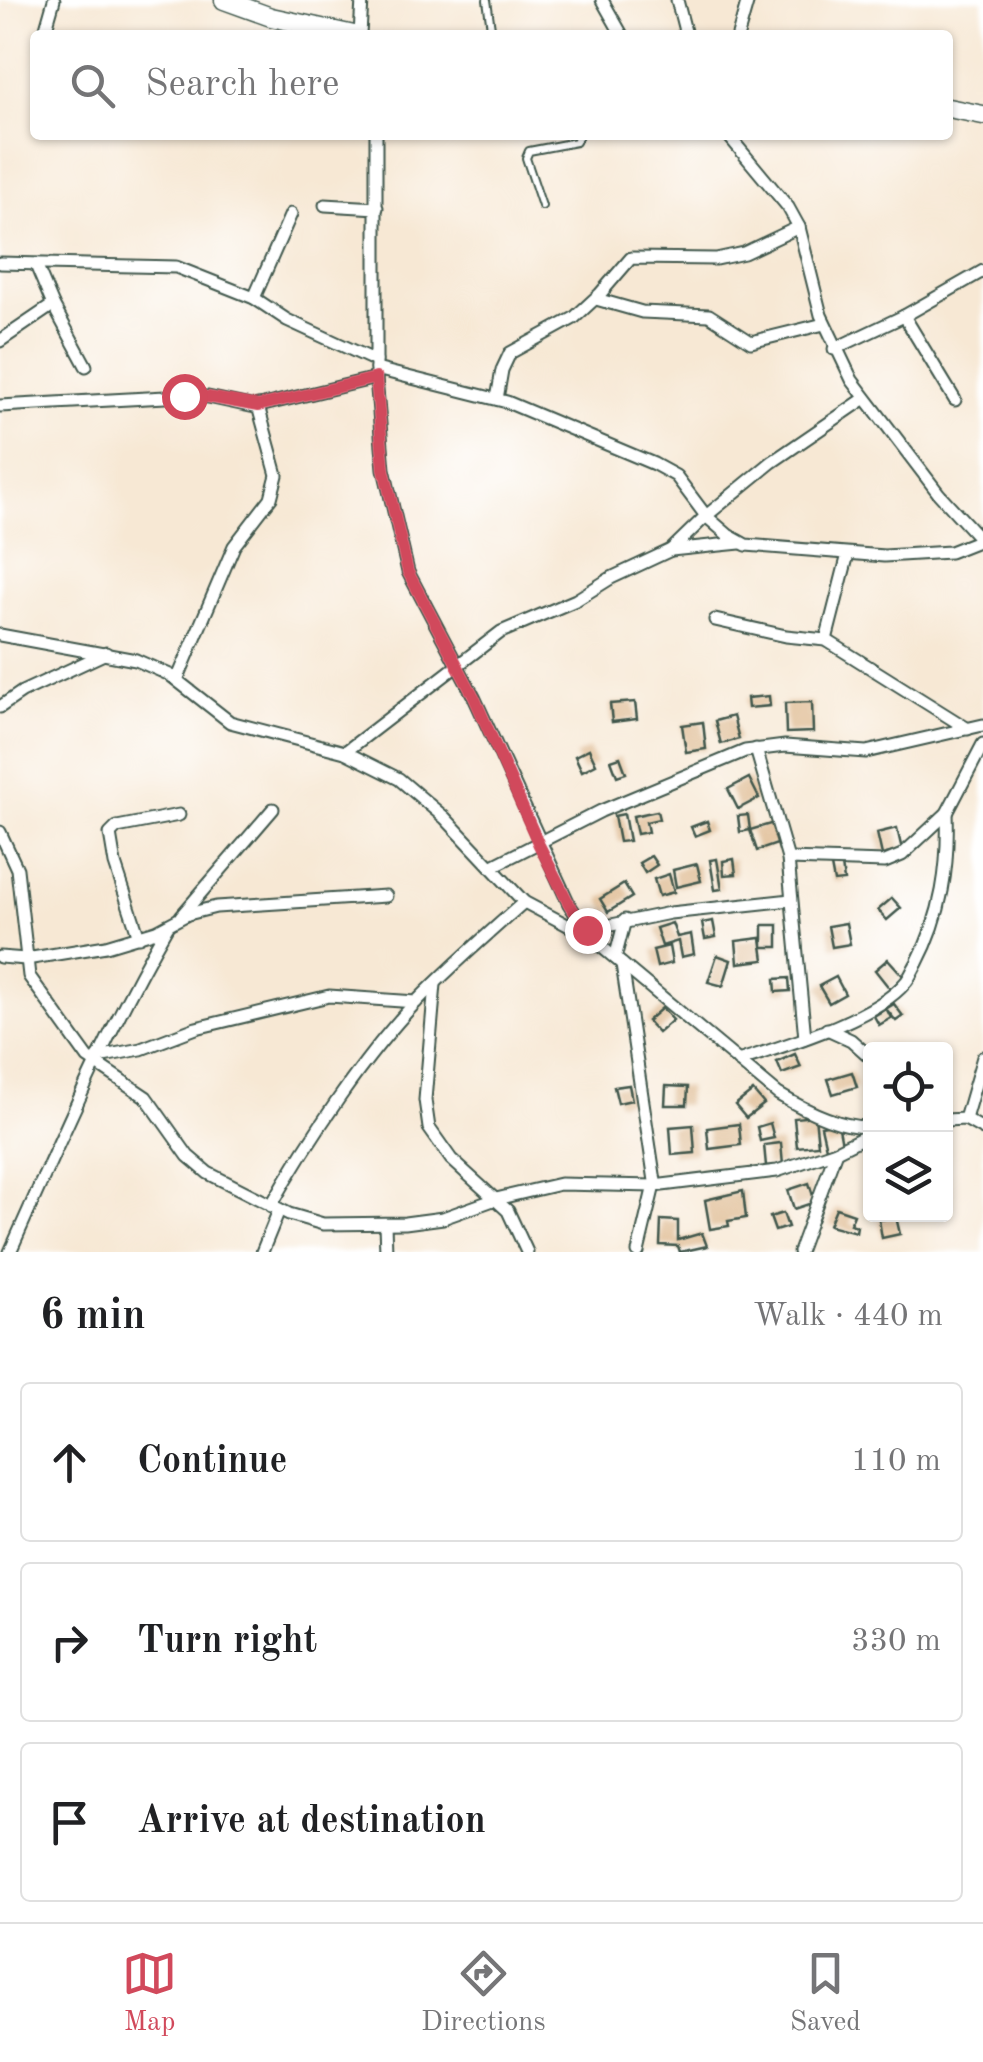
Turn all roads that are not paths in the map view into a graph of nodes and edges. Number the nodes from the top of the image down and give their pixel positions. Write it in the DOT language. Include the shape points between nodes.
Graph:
graph roads {
  1 [pos="54,0"];
  2 [pos="362,0"];
  3 [pos="487,0"];
  4 [pos="602,0"];
  5 [pos="677,0"];
  6 [pos="748,0"];
  7 [pos="237,2"];
  8 [pos="45,30"];
  9 [pos="328,30"];
  10 [pos="358,30"];
  11 [pos="491,30"];
  12 [pos="619,30"];
  13 [pos="685,30"];
  14 [pos="739,30"];
  15 [pos="953,109"];
  16 [pos="983,115"];
  17 [pos="376,140"];
  18 [pos="577,140"];
  19 [pos="732,140"];
  20 [pos="325,205"];
  21 [pos="542,206"];
  22 [pos="377,208"];
  23 [pos="291,214"];
  24 [pos="799,227"];
  25 [pos="0,262"];
  26 [pos="36,265"];
  27 [pos="983,272"];
  28 [pos="254,298"];
  29 [pos="596,299"];
  30 [pos="53,305"];
  31 [pos="904,316"];
  32 [pos="824,324"];
  33 [pos="0,341"];
  34 [pos="834,348"];
  35 [pos="86,366"];
  36 [pos="376,369"];
  37 [pos="497,399"];
  38 [pos="864,399"];
  39 [pos="955,400"];
  40 [pos="0,406"];
  41 [pos="258,406"];
  42 [pos="706,516"];
  43 [pos="982,540"];
  44 [pos="740,543"];
  45 [pos="672,550"];
  46 [pos="848,554"];
  47 [pos="715,620"];
  48 [pos="0,635"];
  49 [pos="826,640"];
  50 [pos="106,654"];
  51 [pos="458,668"];
  52 [pos="176,680"];
  53 [pos="0,707"];
  54 [pos="983,725"];
  55 [pos="968,729"];
  56 [pos="983,744"];
  57 [pos="756,749"];
  58 [pos="344,752"];
  59 [pos="971,766"];
  60 [pos="982,777"];
  61 [pos="273,809"];
  62 [pos="947,813"];
  63 [pos="179,816"];
  64 [pos="0,832"];
  65 [pos="539,845"];
  66 [pos="788,859"];
  67 [pos="492,867"];
  68 [pos="386,896"];
  69 [pos="791,900"];
  70 [pos="524,902"];
  71 [pos="625,920"];
  72 [pos="173,922"];
  73 [pos="589,934"];
  74 [pos="139,937"];
  75 [pos="0,957"];
  76 [pos="26,958"];
  77 [pos="618,961"];
  78 [pos="435,984"];
  79 [pos="416,1002"];
  80 [pos="826,1029"];
  81 [pos="804,1038"];
  82 [pos="863,1051"];
  83 [pos="983,1058"];
  84 [pos="97,1060"];
  85 [pos="738,1061"];
  86 [pos="965,1119"];
  87 [pos="953,1120"];
  88 [pos="983,1129"];
  89 [pos="863,1130"];
  90 [pos="868,1132"];
  91 [pos="836,1151"];
  92 [pos="654,1186"];
  93 [pos="496,1199"];
  94 [pos="275,1208"];
  95 [pos="385,1224"];
  96 [pos="265,1249"];
  97 [pos="10,1252"];
  98 [pos="386,1252"];
  99 [pos="528,1252"];
  100 [pos="638,1252"];
  101 [pos="798,1252"];
  1 -- 8 [label="street"];
  2 -- 10 [label="street"];
  3 -- 11 [label="lane"];
  4 -- 12 [label="street"];
  5 -- 13 [label="street"];
  6 -- 14 [label="street"];
  7 -- 9 [label="street"];
  15 -- 16 [label="street"];
  17 -- 22 [label="street"];
  18 -- 21 [label="lane" via="529,152"];
  19 -- 24 [label="street"];
  20 -- 22 [label="street"];
  22 -- 36 [label="street"];
  23 -- 28 [label="street"];
  24 -- 29 [label="street" via="716,259 632,258"];
  24 -- 32 [label="street"];
  25 -- 26 [label="street"];
  26 -- 28 [label="street" via="176,267"];
  26 -- 30 [label="street"];
  27 -- 31 [label="street"];
  28 -- 36 [label="street"];
  29 -- 32 [label="street" via="642,312 709,314 752,342"];
  29 -- 37 [label="street" via="510,352"];
  30 -- 33 [label="street"];
  30 -- 35 [label="street"];
  31 -- 34 [label="street"];
  31 -- 39 [label="street"];
  32 -- 34 [label="street"];
  34 -- 38 [label="street"];
  36 -- 37 [label="street"];
  36 -- 41 [label="street"];
  36 -- 51 [label="street" via="384,469 402,553"];
  37 -- 42 [label="street" via="676,476"];
  38 -- 42 [label="street"];
  38 -- 43 [label="street"];
  40 -- 41 [label="street" via="184,396"];
  41 -- 52 [label="street" via="277,487 234,546"];
  42 -- 44 [label="street"];
  42 -- 45 [label="street"];
  43 -- 46 [label="street" via="950,552"];
  44 -- 45 [label="street"];
  44 -- 46 [label="street"];
  45 -- 51 [label="street" via="502,632"];
  46 -- 49 [label="street"];
  47 -- 49 [label="street"];
  48 -- 50 [label="street"];
  49 -- 55 [label="street"];
  50 -- 52 [label="street"];
  50 -- 53 [label="street"];
  51 -- 58 [label="street"];
  51 -- 65 [label="street"];
  52 -- 58 [label="street" via="230,722"];
  54 -- 55 [label="street"];
  55 -- 57 [label="street" via="866,752"];
  56 -- 59 [label="street"];
  57 -- 65 [label="street" via="680,776"];
  57 -- 66 [label="street"];
  58 -- 67 [label="street" via="420,794"];
  59 -- 60 [label="street"];
  59 -- 62 [label="street"];
  61 -- 72 [label="street"];
  62 -- 66 [label="street" via="902,855 885,862"];
  62 -- 80 [label="street" via="948,859 938,911 905,984 863,1014"];
  63 -- 74 [label="street" via="117,826 110,834"];
  64 -- 76 [label="street" via="17,869"];
  65 -- 67 [label="street"];
  65 -- 73 [label="street"];
  66 -- 69 [label="street"];
  67 -- 70 [label="street"];
  68 -- 72 [label="street" via="216,906"];
  69 -- 71 [label="street"];
  69 -- 81 [label="street"];
  70 -- 73 [label="street"];
  70 -- 78 [label="street"];
  71 -- 73 [label="street"];
  71 -- 77 [label="street"];
  72 -- 74 [label="street"];
  72 -- 84 [label="street"];
  73 -- 77 [label="street"];
  74 -- 76 [label="street"];
  75 -- 76 [label="street"];
  76 -- 84 [label="street" via="35,985"];
  77 -- 85 [label="street"];
  77 -- 92 [label="street"];
  78 -- 79 [label="street"];
  78 -- 93 [label="street" via="425,1100 429,1128 450,1160"];
  79 -- 84 [label="street" via="329,996"];
  79 -- 94 [label="street" via="294,1166"];
  80 -- 81 [label="street"];
  80 -- 82 [label="street"];
  81 -- 85 [label="street"];
  83 -- 86 [label="street"];
  84 -- 94 [label="street" via="146,1096 188,1156"];
  84 -- 97 [label="street"];
  85 -- 89 [label="street" via="794,1104"];
  86 -- 87 [label="street"];
  86 -- 88 [label="street"];
  90 -- 91 [label="street"];
  91 -- 92 [label="street" via="776,1171"];
  91 -- 101 [label="street"];
  92 -- 93 [label="street" via="560,1184"];
  92 -- 100 [label="street"];
  93 -- 95 [label="street" via="443,1218"];
  93 -- 99 [label="street"];
  94 -- 95 [label="street" via="323,1224"];
  94 -- 96 [label="street"];
  95 -- 98 [label="street"];
}
